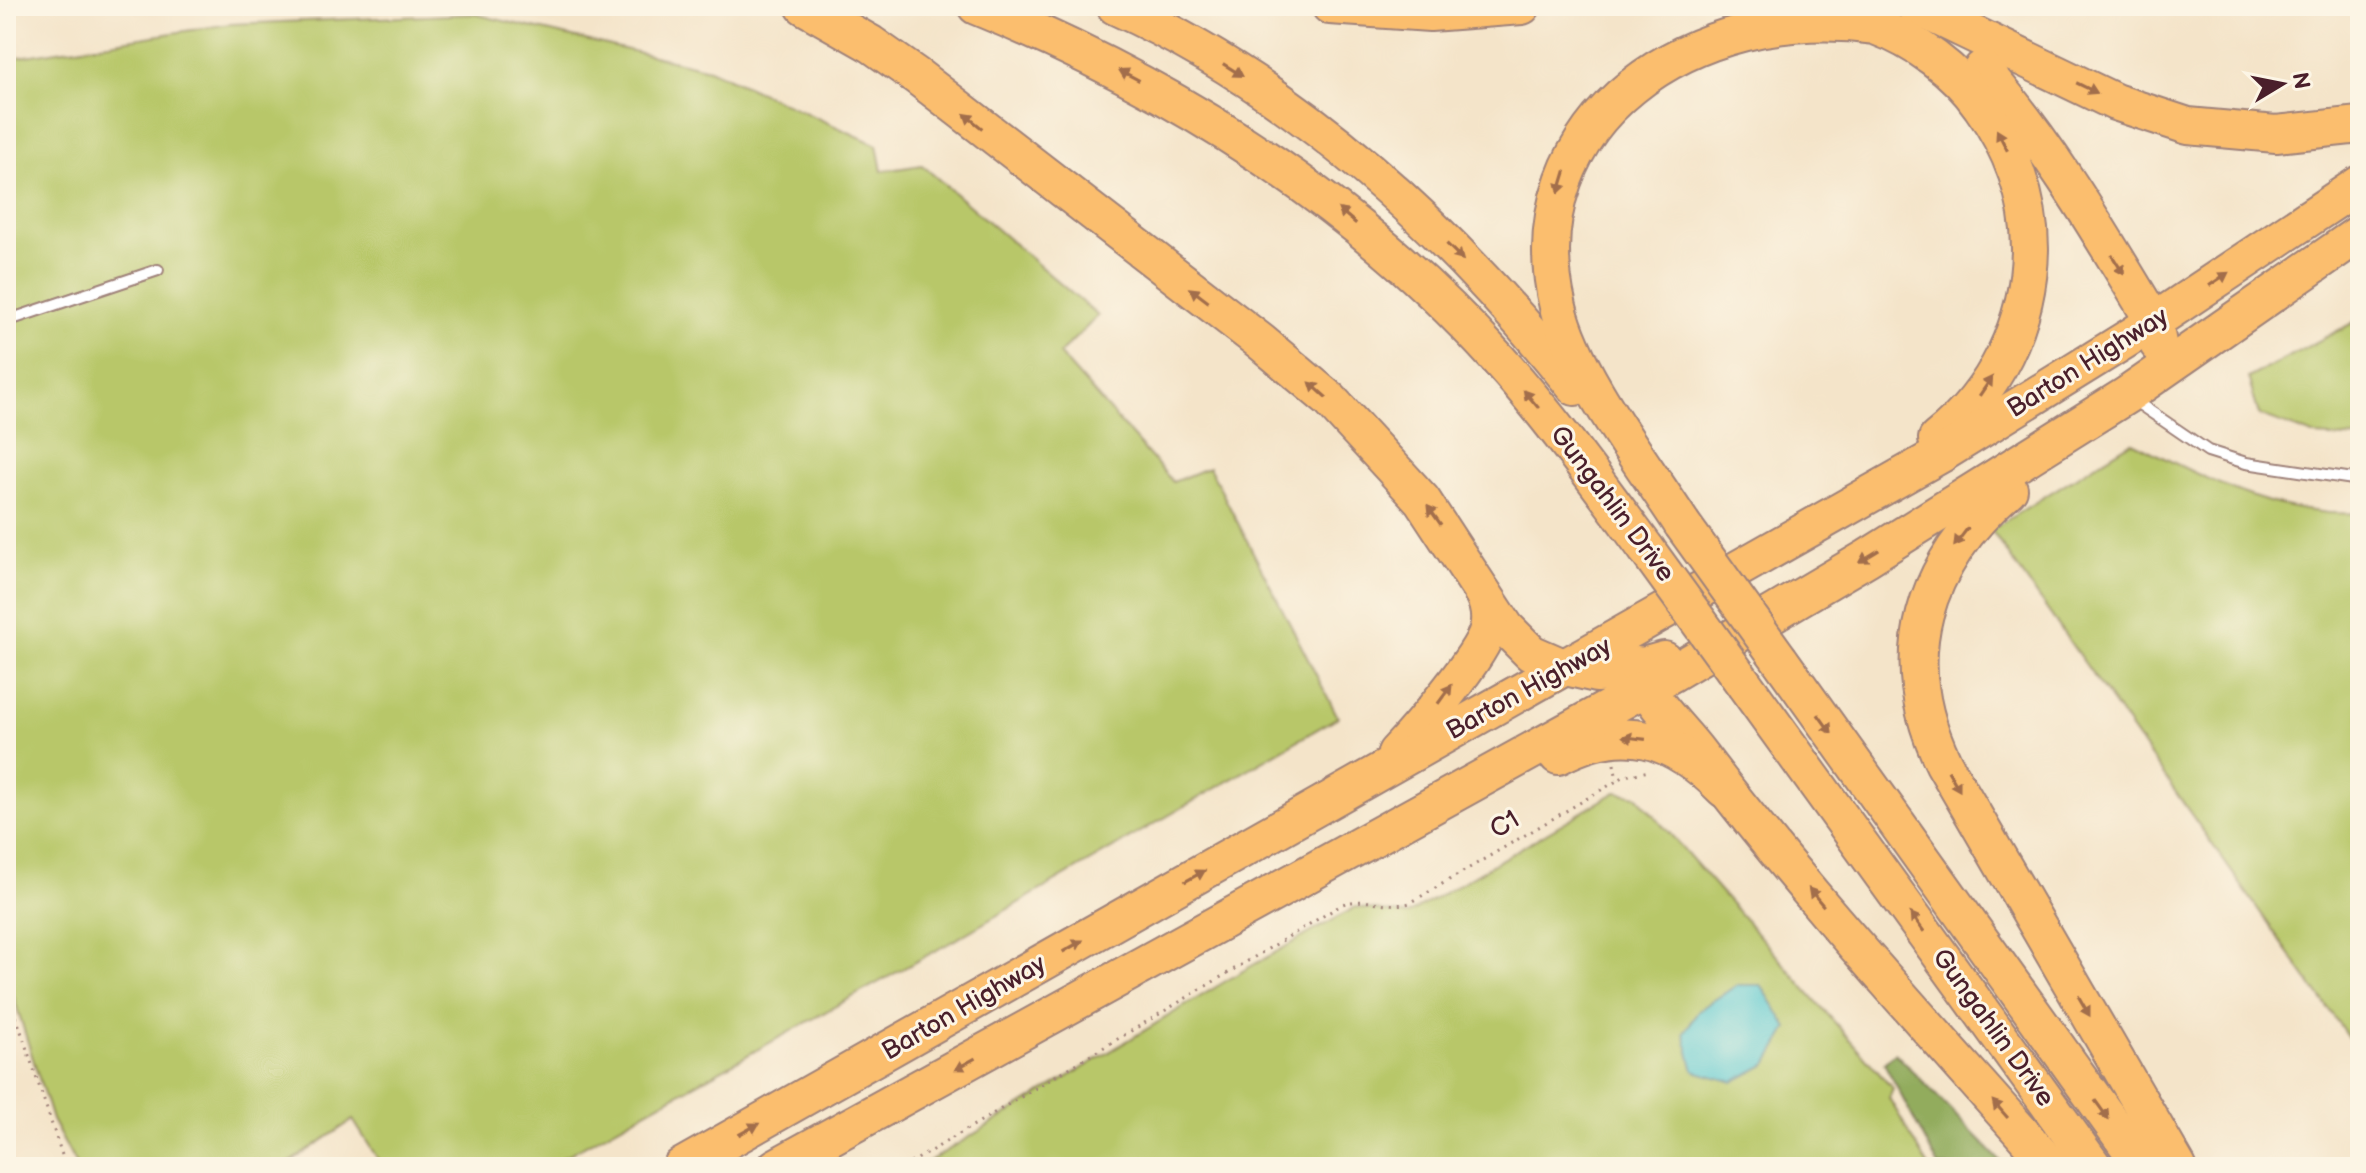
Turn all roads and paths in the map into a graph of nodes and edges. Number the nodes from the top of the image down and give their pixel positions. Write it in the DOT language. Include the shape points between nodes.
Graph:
graph roads {
  1 [pos="804,6"];
  2 [pos="976,6"];
  3 [pos="1115,6"];
  4 [pos="1330,6"];
  5 [pos="1522,6"];
  6 [pos="1888,6"];
  7 [pos="1915,6"];
  8 [pos="2360,125"];
  9 [pos="2360,184"];
  10 [pos="2360,233"];
  11 [pos="158,270"];
  12 [pos="6,321"];
  13 [pos="2154,322"];
  14 [pos="2132,391"];
  15 [pos="2077,425"];
  16 [pos="2360,480"];
  17 [pos="1682,524"];
  18 [pos="1747,566"];
  19 [pos="1477,580"];
  20 [pos="1657,617"];
  21 [pos="1568,668"];
  22 [pos="1642,677"];
  23 [pos="1655,771"];
  24 [pos="1376,775"];
  25 [pos="1724,789"];
  26 [pos="6,986"];
  27 [pos="1034,1028"];
  28 [pos="66,1167"];
  29 [pos="681,1167"];
  30 [pos="776,1167"];
  31 [pos="904,1167"];
  32 [pos="2052,1167"];
  33 [pos="2094,1167"];
  34 [pos="2143,1167"];
  35 [pos="2178,1167"];
  19 -- 1 [label="highway, one-way" via="1401,474 1304,378 918,77"];
  33 -- 2 [label="highway, Gungahlin Drive, one-way, bridge" via="1647,550 1498,359 1387,249 1326,199 1186,106 1058,40"];
  3 -- 17 [label="highway, Gungahlin Drive, one-way" via="1260,87 1363,165 1530,330"];
  4 -- 5 [label="highway" via="1404,13"];
  6 -- 13 [label="highway, one-way" via="1949,40 1999,89 2045,150"];
  7 -- 8 [label="highway, one-way" via="2115,102 2188,126 2276,134"];
  13 -- 9 [label="highway, Barton Highway, one-way"];
  10 -- 14 [label="highway, Barton Highway"];
  11 -- 12 [label="lane"];
  13 -- 14 [label="highway" via="2156,364"];
  13 -- 18 [label="highway, Barton Highway"];
  14 -- 15 [label="highway, Barton Highway"];
  14 -- 16 [label="lane" via="2208,451 2246,463"];
  15 -- 22 [label="highway, Barton Highway, one-way" via="1748,628"];
  15 -- 35 [label="highway, one-way" via="1980,515 1950,552 1923,620 1920,687 1944,764"];
  18 -- 17 [label="highway, one-way" via="1797,522 1923,449 1954,424 1997,370 2023,305 2030,252 2026,209 1999,133 1955,75 1912,43 1880,28 1796,10 1757,13 1703,27 1652,55 1618,85 1591,118 1569,160 1551,239 1564,328 1582,368"];
  17 -- 34 [label="highway, Gungahlin Drive, one-way, bridge"];
  18 -- 20 [label="highway, Barton Highway"];
  19 -- 21 [label="highway" via="1517,641 1537,657"];
  24 -- 19 [label="highway, one-way" via="1420,728 1486,636 1489,615"];
  20 -- 21 [label="highway, Barton Highway"];
  20 -- 22 [label="highway" via="1641,637"];
  21 -- 22 [label="highway"];
  21 -- 24 [label="highway, Barton Highway"];
  22 -- 25 [label="highway"];
  22 -- 27 [label="highway, Barton Highway"];
  23 -- 31 [label="path, C1" via="1625,776 1410,903 1357,900 1336,908"];
  29 -- 24 [label="highway, Barton Highway, one-way"];
  25 -- 27 [label="highway, one-way" via="1690,758 1664,744 1623,737 1591,741"];
  32 -- 25 [label="highway, one-way"];
  26 -- 28 [label="path"];
  27 -- 30 [label="highway, Barton Highway, one-way"];
}
